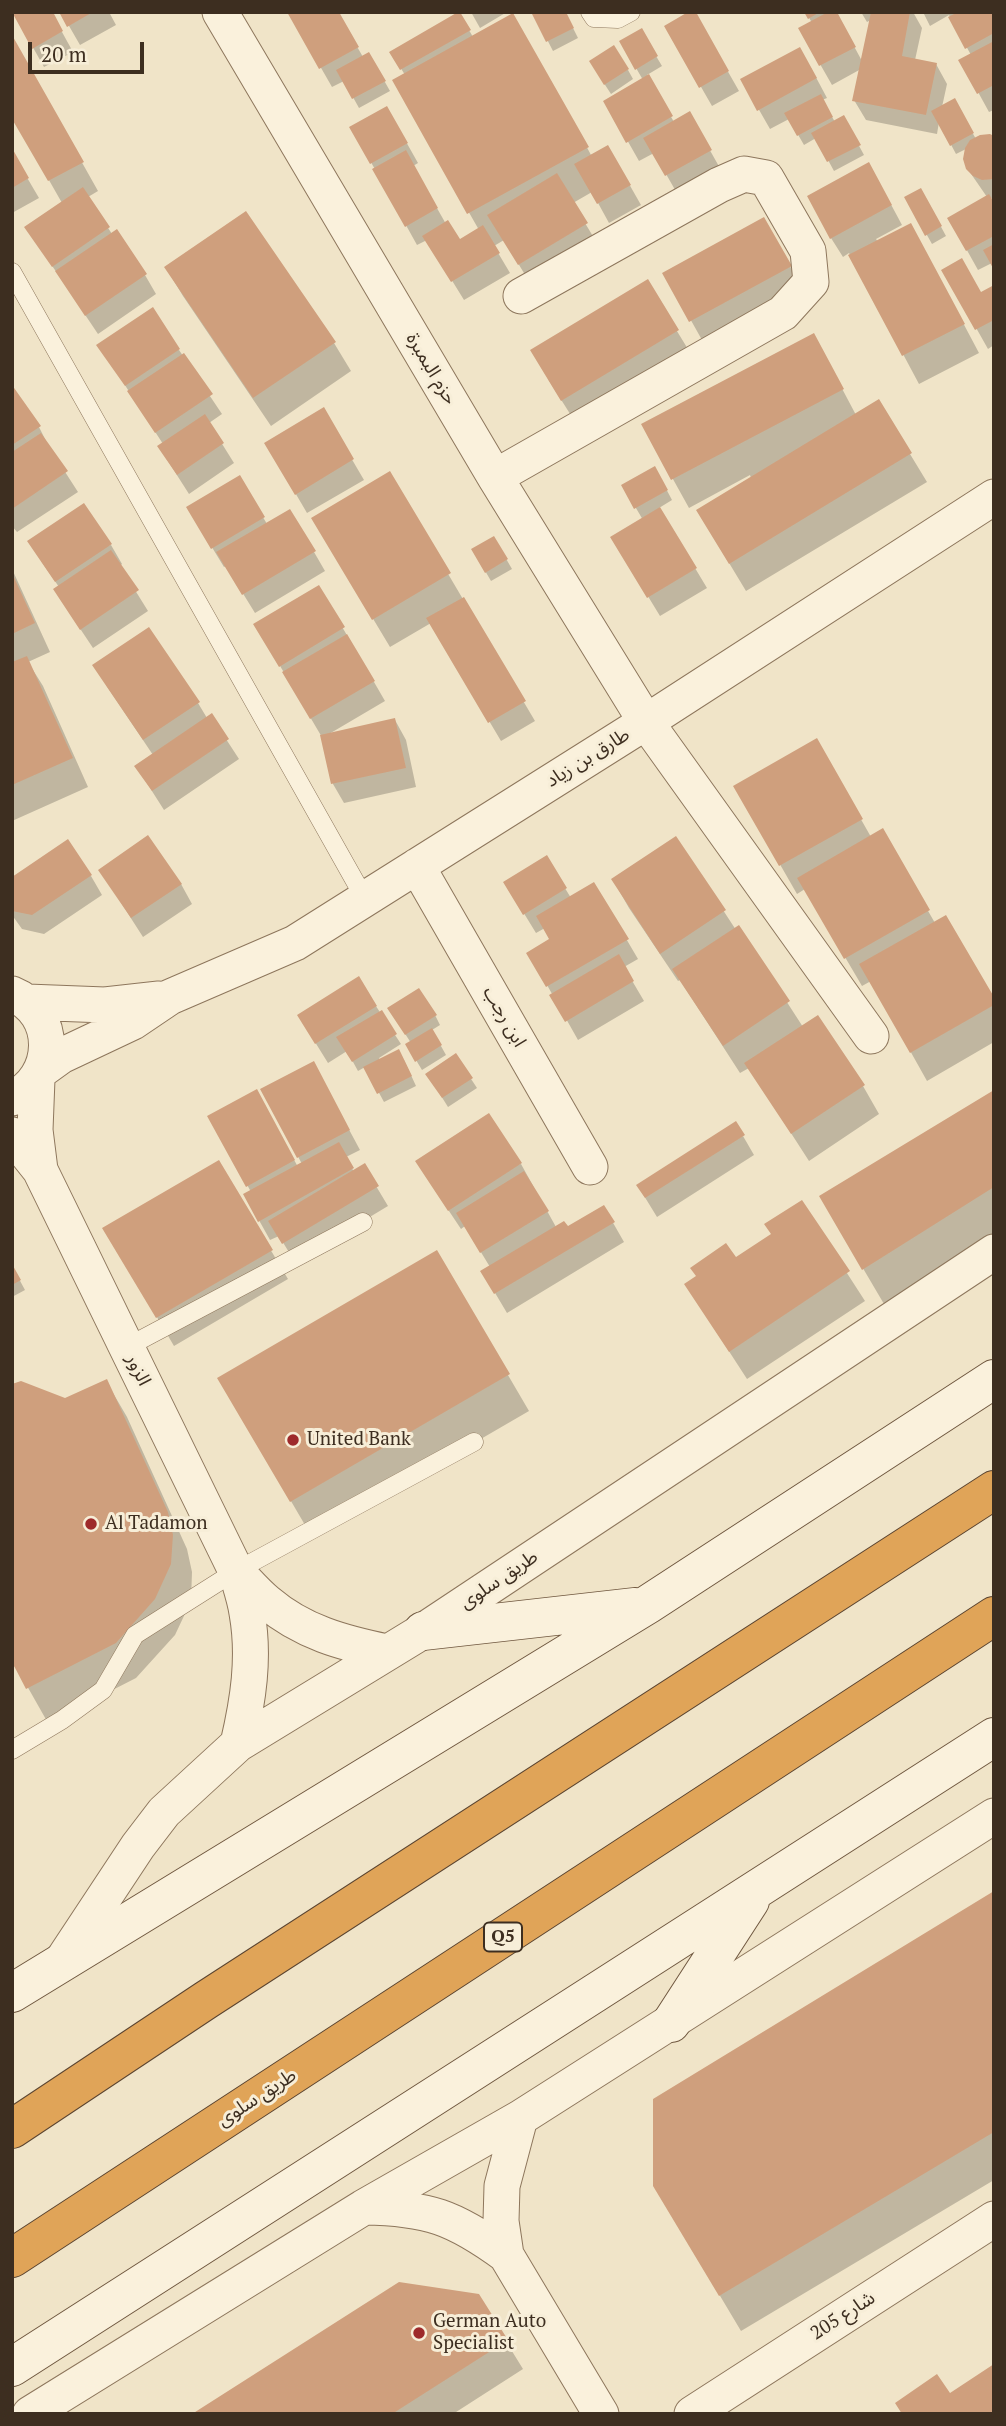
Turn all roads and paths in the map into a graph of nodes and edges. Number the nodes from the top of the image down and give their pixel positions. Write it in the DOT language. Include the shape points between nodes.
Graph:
graph roads {
  1 [pos="220,12"];
  2 [pos="590,12"];
  3 [pos="631,12"];
  4 [pos="12,272"];
  5 [pos="521,296"];
  6 [pos="495,477"];
  7 [pos="994,497"];
  8 [pos="646,722"];
  9 [pos="417,866"];
  10 [pos="365,900"];
  11 [pos="170,997"];
  12 [pos="20,998"];
  13 [pos="872,1035"];
  14 [pos="31,1082"];
  15 [pos="12,1135"];
  16 [pos="590,1167"];
  17 [pos="40,1170"];
  18 [pos="362,1222"];
  19 [pos="994,1252"];
  20 [pos="127,1347"];
  21 [pos="994,1379"];
  22 [pos="474,1442"];
  23 [pos="994,1490"];
  24 [pos="236,1571"];
  25 [pos="647,1605"];
  26 [pos="994,1616"];
  27 [pos="423,1631"];
  28 [pos="387,1652"];
  29 [pos="994,1737"];
  30 [pos="238,1744"];
  31 [pos="12,1750"];
  32 [pos="994,1816"];
  33 [pos="758,1889"];
  34 [pos="60,1965"];
  35 [pos="12,1993"];
  36 [pos="206,2000"];
  37 [pos="671,2023"];
  38 [pos="12,2101"];
  39 [pos="520,2118"];
  40 [pos="12,2129"];
  41 [pos="364,2207"];
  42 [pos="994,2219"];
  43 [pos="506,2255"];
  44 [pos="12,2258"];
  45 [pos="12,2367"];
  46 [pos="30,2414"];
  47 [pos="601,2414"];
  48 [pos="692,2414"];
  1 -- 6 [label="street, حزم البمبرة"];
  2 -- 3 [label="lane" via="594,18 618,19"];
  4 -- 10 [label="lane"];
  5 -- 6 [label="street" via="744,174 766,178 808,251 811,282 783,313"];
  6 -- 8 [label="street, حزم البمبرة"];
  7 -- 8 [label="street, طارق بن زياد"];
  8 -- 9 [label="street, طارق بن زياد"];
  8 -- 13 [label="street, حزم البمبرة"];
  9 -- 10 [label="street, طارق بن زياد"];
  9 -- 16 [label="street, ابن رجب"];
  10 -- 11 [label="street, طارق بن زياد" via="295,943"];
  11 -- 12 [label="street, طارق بن زياد" via="104,1005"];
  11 -- 14 [label="street, طارق بن زياد" via="133,1022 61,1056"];
  12 -- 14 [label="street, الزور" via="40,1019 47,1038 46,1059"];
  14 -- 17 [label="street, الزور"];
  15 -- 17 [label="street, الزور"];
  17 -- 20 [label="street, الزور"];
  18 -- 20 [label="lane"];
  19 -- 27 [label="street, طريق سلوى"];
  20 -- 24 [label="street, الزور"];
  21 -- 25 [label="main road, طريق سلوى"];
  22 -- 24 [label="lane"];
  23 -- 36 [label="highway"];
  24 -- 28 [label="street, الزور" via="267,1602 303,1627 344,1643"];
  24 -- 30 [label="street, الزور" via="251,1657 248,1701"];
  24 -- 31 [label="lane" via="135,1634 103,1690"];
  25 -- 27 [label="main road"];
  25 -- 34 [label="main road, طريق سلوى"];
  26 -- 44 [label="highway, طريق سلوى / Q5"];
  27 -- 28 [label="street, طريق سلوى"];
  28 -- 30 [label="street, طريق سلوى"];
  29 -- 33 [label="main road"];
  30 -- 34 [label="street, طريق سلوى" via="163,1812"];
  32 -- 37 [label="street"];
  33 -- 37 [label="main road"];
  33 -- 45 [label="main road"];
  34 -- 35 [label="main road, طريق سلوى"];
  36 -- 38 [label="highway"];
  36 -- 40 [label="highway"];
  37 -- 39 [label="street"];
  39 -- 41 [label="street"];
  39 -- 43 [label="street" via="502,2186"];
  41 -- 43 [label="street" via="402,2207 439,2216 474,2232"];
  41 -- 46 [label="street"];
  42 -- 48 [label="street, شارع 205"];
  43 -- 47 [label="street"];
}
